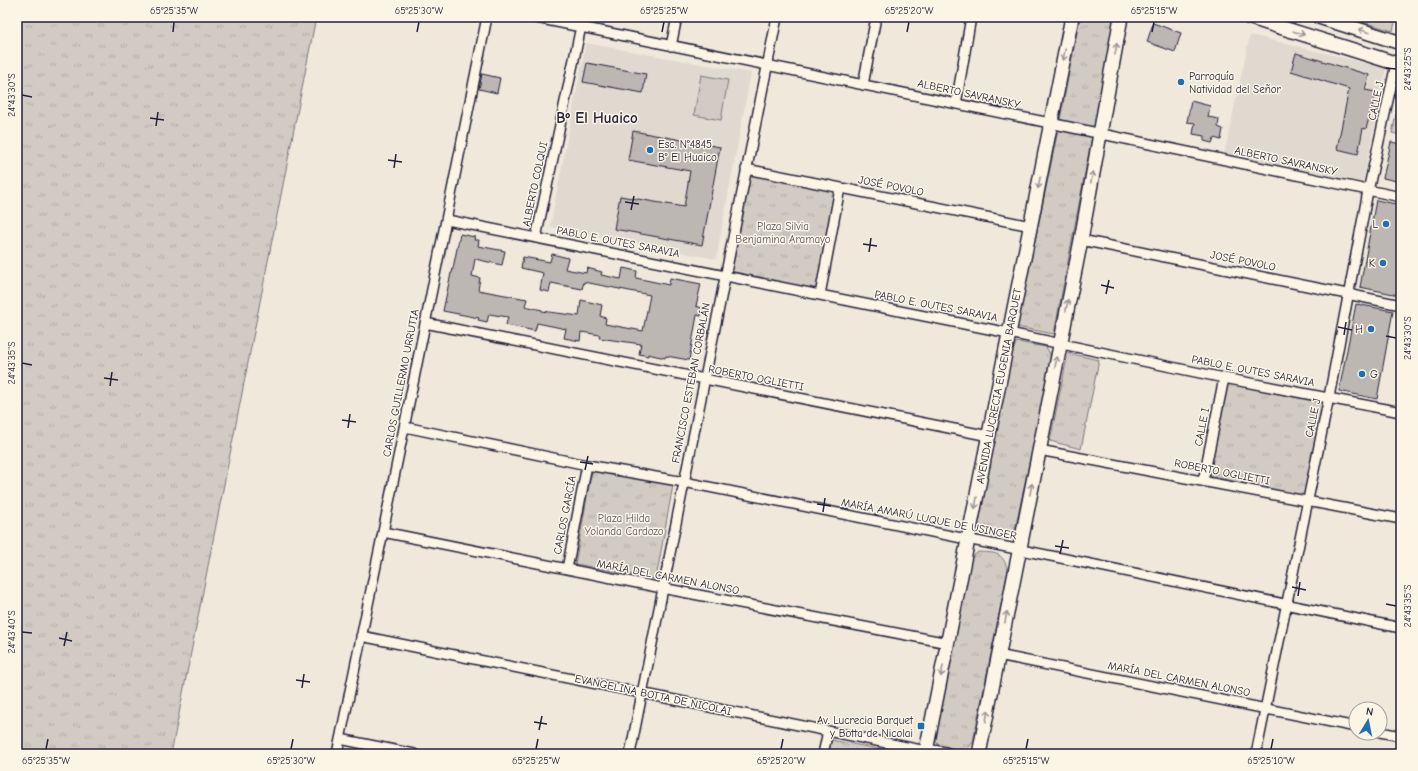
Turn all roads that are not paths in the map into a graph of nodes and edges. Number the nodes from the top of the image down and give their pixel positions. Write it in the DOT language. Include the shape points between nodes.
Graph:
graph roads {
  1 [pos="487,17"];
  2 [pos="532,17"];
  3 [pos="583,17"];
  4 [pos="677,17"];
  5 [pos="777,17"];
  6 [pos="876,17"];
  7 [pos="971,17"];
  8 [pos="1072,17"];
  9 [pos="1121,17"];
  10 [pos="1248,17"];
  11 [pos="1319,17"];
  12 [pos="581,27"];
  13 [pos="1401,41"];
  14 [pos="671,46"];
  15 [pos="767,65"];
  16 [pos="1398,65"];
  17 [pos="863,85"];
  18 [pos="956,104"];
  19 [pos="1050,123"];
  20 [pos="1100,134"];
  21 [pos="746,169"];
  22 [pos="840,188"];
  23 [pos="1368,191"];
  24 [pos="1401,197"];
  25 [pos="447,220"];
  26 [pos="1031,226"];
  27 [pos="536,238"];
  28 [pos="1080,240"];
  29 [pos="725,276"];
  30 [pos="1349,294"];
  31 [pos="820,295"];
  32 [pos="1401,305"];
  33 [pos="425,323"];
  34 [pos="1009,333"];
  35 [pos="1060,343"];
  36 [pos="1224,378"];
  37 [pos="704,380"];
  38 [pos="1329,397"];
  39 [pos="1401,412"];
  40 [pos="405,427"];
  41 [pos="989,436"];
  42 [pos="1039,450"];
  43 [pos="587,465"];
  44 [pos="1204,481"];
  45 [pos="684,482"];
  46 [pos="1308,501"];
  47 [pos="1401,519"];
  48 [pos="383,532"];
  49 [pos="969,540"];
  50 [pos="1019,549"];
  51 [pos="567,569"];
  52 [pos="662,588"];
  53 [pos="1286,604"];
  54 [pos="1401,628"];
  55 [pos="361,636"];
  56 [pos="948,643"];
  57 [pos="998,655"];
  58 [pos="642,692"];
  59 [pos="1265,708"];
  60 [pos="1348,725"];
  61 [pos="828,731"];
  62 [pos="1388,734"];
  63 [pos="1401,736"];
  64 [pos="340,739"];
  65 [pos="926,752"];
  66 [pos="337,754"];
  67 [pos="414,754"];
  68 [pos="630,754"];
  69 [pos="824,754"];
  70 [pos="945,754"];
  71 [pos="979,754"];
  72 [pos="1256,754"];
  1 -- 25 [label="street, CARLOS GUILLERMO URRUTIA"];
  2 -- 12 [label="street, ALBERTO SAVRANSKY"];
  3 -- 12 [label="street, ALBERTO COLQUI"];
  4 -- 14 [label="street"];
  5 -- 15 [label="street, FRANCISCO ESTEBAN CORBALÁN"];
  6 -- 17 [label="street"];
  7 -- 18 [label="street"];
  8 -- 19 [label="street, AVENIDA LUCRECIA EUGENIA BARQUET, one-way"];
  20 -- 9 [label="street, one-way"];
  10 -- 16 [label="street, one-way"];
  13 -- 11 [label="street, one-way"];
  12 -- 14 [label="street, ALBERTO SAVRANSKY"];
  12 -- 27 [label="street, ALBERTO COLQUI"];
  14 -- 15 [label="street, ALBERTO SAVRANSKY"];
  15 -- 17 [label="street, ALBERTO SAVRANSKY"];
  15 -- 21 [label="street, FRANCISCO ESTEBAN CORBALÁN"];
  16 -- 23 [label="street, CALLE J"];
  17 -- 18 [label="street, ALBERTO SAVRANSKY"];
  18 -- 19 [label="street, ALBERTO SAVRANSKY"];
  19 -- 20 [label="street, ALBERTO SAVRANSKY"];
  19 -- 26 [label="street, AVENIDA LUCRECIA EUGENIA BARQUET, one-way"];
  20 -- 23 [label="street, ALBERTO SAVRANSKY"];
  28 -- 20 [label="street, one-way"];
  21 -- 22 [label="street, JOSÉ POVOLO"];
  21 -- 29 [label="street, FRANCISCO ESTEBAN CORBALÁN"];
  22 -- 26 [label="street, JOSÉ POVOLO"];
  22 -- 31 [label="street"];
  23 -- 24 [label="street, ALBERTO SAVRANSKY"];
  23 -- 30 [label="street, CALLE J"];
  25 -- 27 [label="street, PABLO E. OUTES SARAVIA"];
  25 -- 33 [label="street, CARLOS GUILLERMO URRUTIA"];
  26 -- 34 [label="street, AVENIDA LUCRECIA EUGENIA BARQUET"];
  27 -- 29 [label="street, PABLO E. OUTES SARAVIA"];
  28 -- 30 [label="street, JOSÉ POVOLO"];
  35 -- 28 [label="street, one-way"];
  29 -- 31 [label="street, PABLO E. OUTES SARAVIA"];
  29 -- 37 [label="street, FRANCISCO ESTEBAN CORBALÁN"];
  30 -- 32 [label="street, JOSÉ POVOLO"];
  30 -- 38 [label="street, CALLE J"];
  31 -- 34 [label="street, PABLO E. OUTES SARAVIA"];
  33 -- 37 [label="street, ROBERTO OGLIETTI"];
  33 -- 40 [label="street, CARLOS GUILLERMO URRUTIA"];
  34 -- 35 [label="street, PABLO E. OUTES SARAVIA"];
  34 -- 41 [label="street, AVENIDA LUCRECIA EUGENIA BARQUET"];
  35 -- 36 [label="street, PABLO E. OUTES SARAVIA"];
  42 -- 35 [label="street, one-way"];
  36 -- 38 [label="street, PABLO E. OUTES SARAVIA"];
  36 -- 44 [label="street, CALLE I"];
  37 -- 41 [label="street, ROBERTO OGLIETTI"];
  37 -- 45 [label="street, FRANCISCO ESTEBAN CORBALÁN"];
  38 -- 39 [label="street, PABLO E. OUTES SARAVIA"];
  38 -- 46 [label="street, CALLE J"];
  40 -- 43 [label="street, MARÍA AMARÚ LUQUE DE USINGER"];
  40 -- 48 [label="street, CARLOS GUILLERMO URRUTIA"];
  41 -- 49 [label="street, AVENIDA LUCRECIA EUGENIA BARQUET, one-way"];
  42 -- 44 [label="street, ROBERTO OGLIETTI"];
  50 -- 42 [label="street, one-way"];
  43 -- 45 [label="street, MARÍA AMARÚ LUQUE DE USINGER"];
  43 -- 51 [label="street, CARLOS GARCÍA"];
  44 -- 46 [label="street, ROBERTO OGLIETTI"];
  45 -- 49 [label="street, MARÍA AMARÚ LUQUE DE USINGER"];
  45 -- 52 [label="street, FRANCISCO ESTEBAN CORBALÁN"];
  46 -- 47 [label="street, ROBERTO OGLIETTI"];
  46 -- 53 [label="street, CALLE J"];
  48 -- 51 [label="street, MARÍA DEL CARMEN ALONSO"];
  48 -- 55 [label="street, CARLOS GUILLERMO URRUTIA"];
  49 -- 50 [label="street, MARÍA AMARÚ LUQUE DE USINGER"];
  49 -- 56 [label="street, AVENIDA LUCRECIA EUGENIA BARQUET"];
  50 -- 53 [label="street, MARÍA AMARÚ LUQUE DE USINGER"];
  57 -- 50 [label="street, one-way"];
  51 -- 52 [label="street, MARÍA DEL CARMEN ALONSO"];
  52 -- 56 [label="street, MARÍA DEL CARMEN ALONSO"];
  52 -- 58 [label="street, FRANCISCO ESTEBAN CORBALÁN"];
  53 -- 54 [label="street, MARÍA AMARÚ LUQUE DE USINGER"];
  53 -- 59 [label="street, CALLE J"];
  55 -- 58 [label="street, EVANGELINA BOTTA DE NICOLAI"];
  55 -- 64 [label="street, CARLOS GUILLERMO URRUTIA"];
  56 -- 65 [label="street, AVENIDA LUCRECIA EUGENIA BARQUET, one-way"];
  57 -- 59 [label="street, MARÍA DEL CARMEN ALONSO"];
  71 -- 57 [label="street, one-way"];
  58 -- 61 [label="street, EVANGELINA BOTTA DE NICOLAI"];
  58 -- 68 [label="street, FRANCISCO ESTEBAN CORBALÁN"];
  59 -- 60 [label="street, MARÍA DEL CARMEN ALONSO"];
  59 -- 72 [label="street, CALLE J"];
  61 -- 65 [label="street, EVANGELINA BOTTA DE NICOLAI"];
  61 -- 69 [label="street"];
  62 -- 63 [label="street"];
  64 -- 66 [label="street, CARLOS GUILLERMO URRUTIA"];
  64 -- 67 [label="street"];
  65 -- 70 [label="street, EVANGELINA BOTTA DE NICOLAI"];
}
